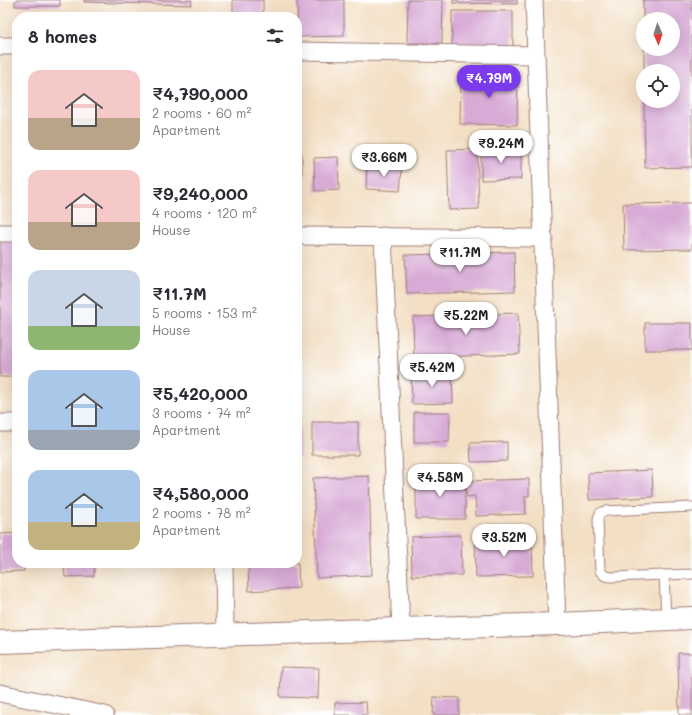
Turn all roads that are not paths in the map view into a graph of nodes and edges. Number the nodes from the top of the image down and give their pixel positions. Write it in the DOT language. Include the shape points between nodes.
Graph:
graph roads {
  1 [pos="534,0"];
  2 [pos="0,46"];
  3 [pos="12,46"];
  4 [pos="302,51"];
  5 [pos="536,55"];
  6 [pos="0,233"];
  7 [pos="12,233"];
  8 [pos="302,236"];
  9 [pos="383,236"];
  10 [pos="544,238"];
  11 [pos="0,423"];
  12 [pos="12,423"];
  13 [pos="692,507"];
  14 [pos="224,568"];
  15 [pos="692,574"];
  16 [pos="664,575"];
  17 [pos="692,618"];
  18 [pos="666,620"];
  19 [pos="557,624"];
  20 [pos="401,628"];
  21 [pos="225,633"];
  22 [pos="0,642"];
  23 [pos="0,693"];
  24 [pos="105,715"];
  1 -- 5 [label="street"];
  2 -- 3 [label="street"];
  4 -- 5 [label="street"];
  5 -- 10 [label="street"];
  6 -- 7 [label="street"];
  8 -- 9 [label="street"];
  9 -- 10 [label="street"];
  9 -- 20 [label="street"];
  10 -- 19 [label="street"];
  11 -- 12 [label="street"];
  13 -- 16 [label="lane" via="605,511 600,514 600,571 605,576"];
  14 -- 21 [label="street"];
  15 -- 16 [label="lane"];
  16 -- 18 [label="lane"];
  17 -- 18 [label="street"];
  18 -- 19 [label="street"];
  19 -- 20 [label="street"];
  20 -- 21 [label="street"];
  21 -- 22 [label="street"];
  23 -- 24 [label="street"];
}
